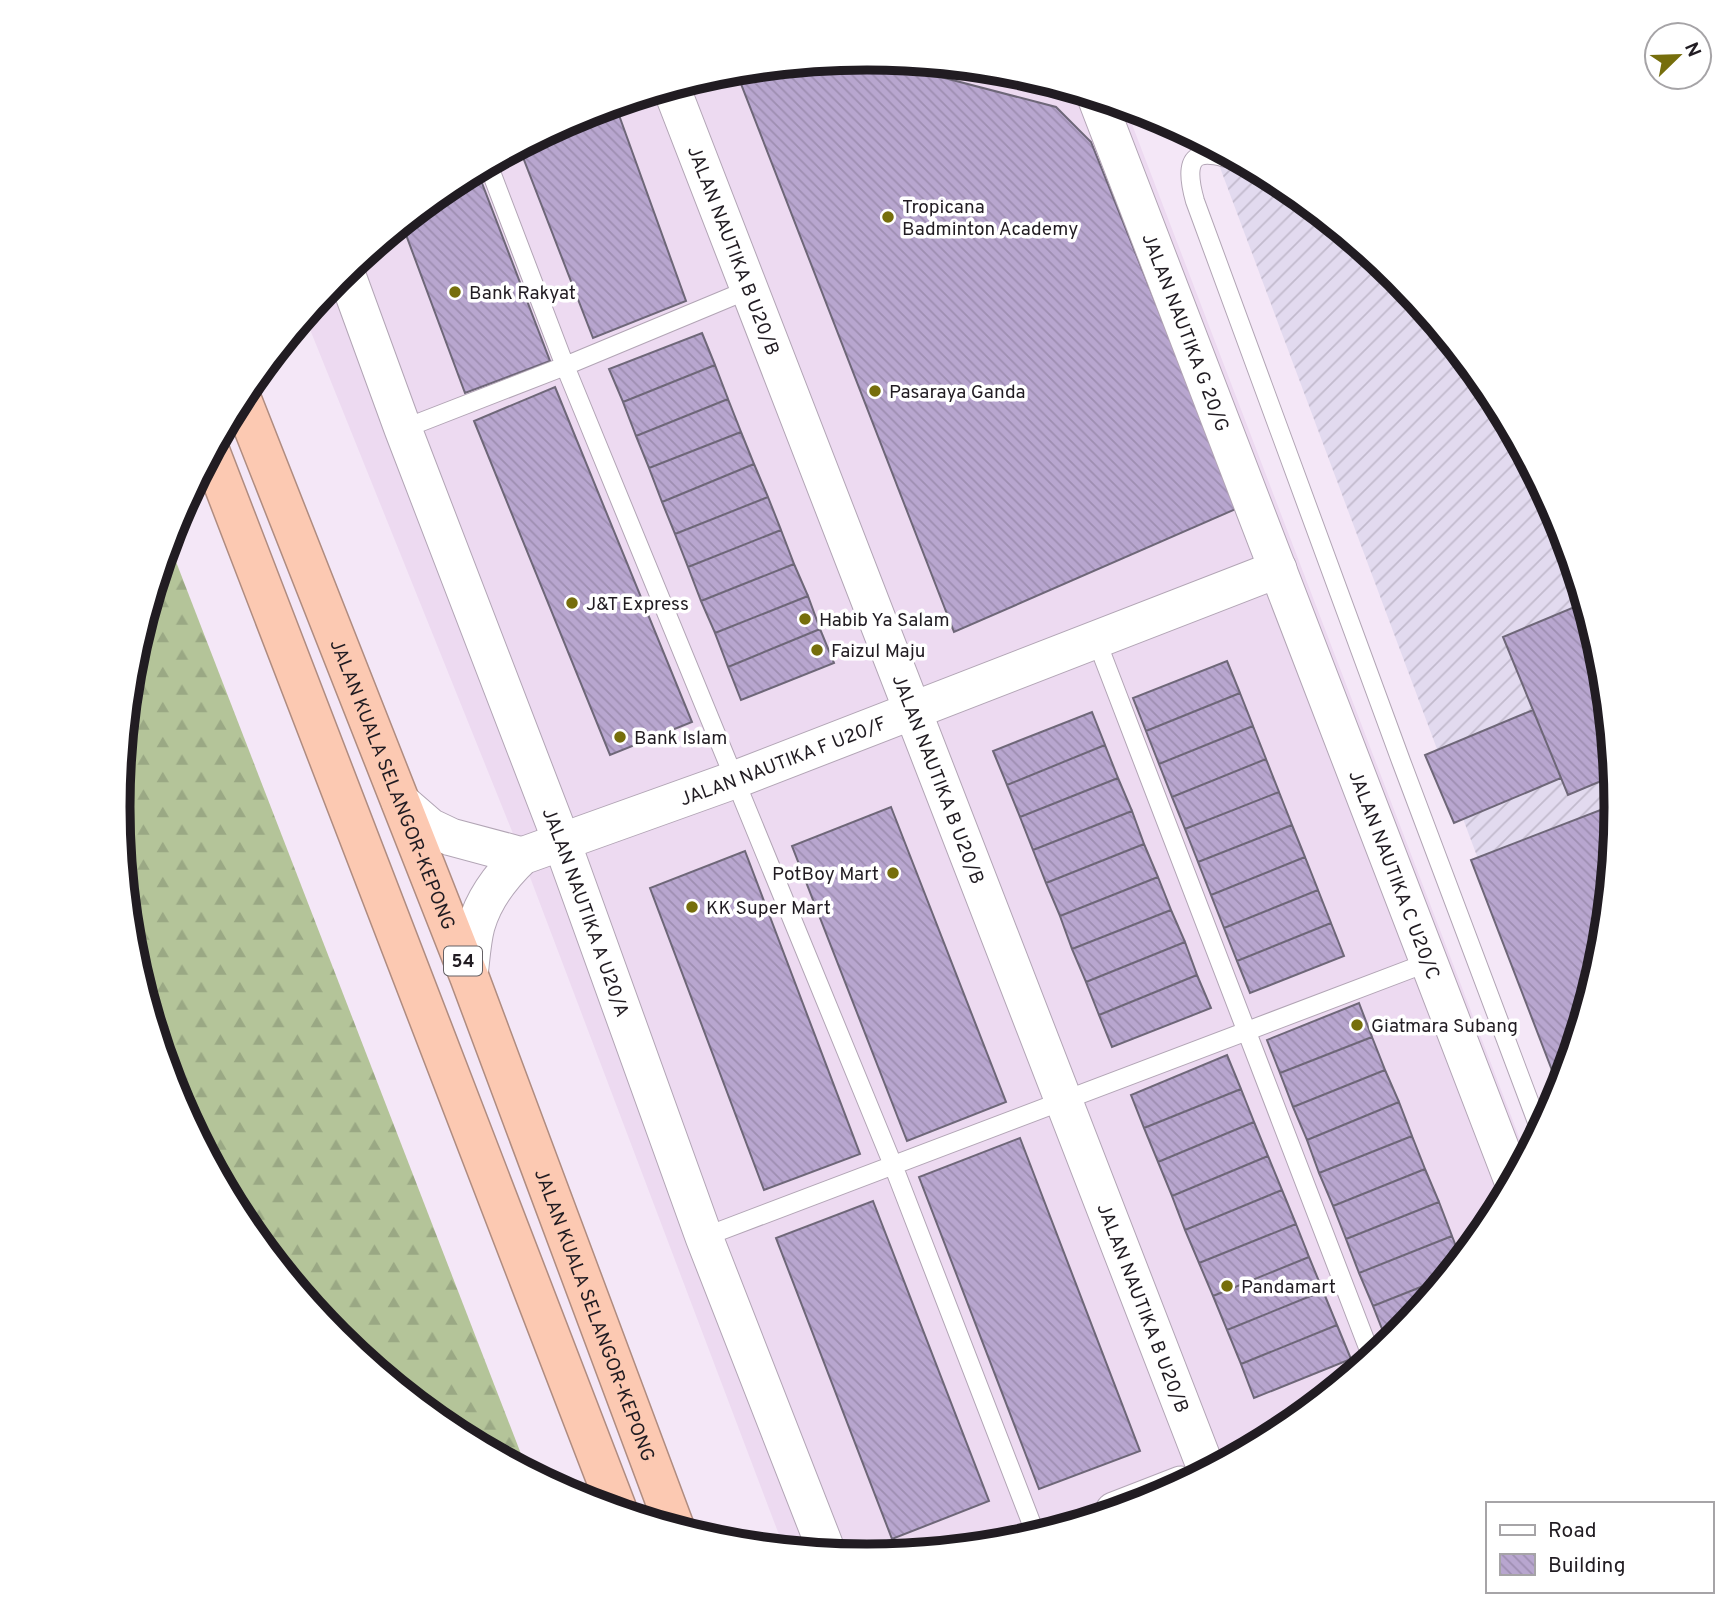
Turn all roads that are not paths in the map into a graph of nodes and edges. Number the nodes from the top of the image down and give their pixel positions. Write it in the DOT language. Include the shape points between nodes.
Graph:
graph roads {
  1 [pos="674,96"];
  2 [pos="1100,108"];
  3 [pos="1207,153"];
  4 [pos="491,173"];
  5 [pos="349,283"];
  6 [pos="750,289"];
  7 [pos="565,366"];
  8 [pos="246,410"];
  9 [pos="403,429"];
  10 [pos="215,464"];
  11 [pos="1278,569"];
  12 [pos="1096,639"];
  13 [pos="911,709"];
  14 [pos="734,780"];
  15 [pos="400,801"];
  16 [pos="561,840"];
  17 [pos="522,856"];
  18 [pos="1429,962"];
  19 [pos="469,976"];
  20 [pos="1246,1031"];
  21 [pos="1064,1100"];
  22 [pos="1535,1117"];
  23 [pos="893,1165"];
  24 [pos="1509,1169"];
  25 [pos="704,1237"];
  26 [pos="1367,1347"];
  27 [pos="1204,1462"];
  28 [pos="613,1499"];
  29 [pos="671,1518"];
  30 [pos="1032,1525"];
  31 [pos="823,1542"];
  1 -- 6 [label="street, JALAN NAUTIKA B U20/B"];
  2 -- 11 [label="street, JALAN NAUTIKA G 20/G"];
  3 -- 22 [label="lane" via="1196,158 1189,169 1195,201"];
  4 -- 7 [label="lane"];
  5 -- 9 [label="street, JALAN NAUTIKA A U20/A"];
  6 -- 7 [label="lane"];
  6 -- 13 [label="street, JALAN NAUTIKA B U20/B"];
  7 -- 9 [label="lane"];
  7 -- 14 [label="lane"];
  8 -- 15 [label="highway, JALAN KUALA SELANGOR-KEPONG / 54"];
  9 -- 16 [label="street, JALAN NAUTIKA A U20/A"];
  10 -- 28 [label="highway"];
  11 -- 12 [label="street, JALAN NAUTIKA F U20/F"];
  11 -- 18 [label="street, JALAN NAUTIKA C U20/C"];
  12 -- 13 [label="street, JALAN NAUTIKA F U20/F"];
  12 -- 20 [label="lane"];
  13 -- 14 [label="street, JALAN NAUTIKA F U20/F"];
  13 -- 21 [label="street, JALAN NAUTIKA B U20/B"];
  14 -- 16 [label="street, JALAN NAUTIKA F U20/F"];
  14 -- 23 [label="lane"];
  15 -- 17 [label="street" via="430,827 451,837"];
  15 -- 19 [label="highway, JALAN KUALA SELANGOR-KEPONG / 54"];
  16 -- 17 [label="street, JALAN NAUTIKA F U20/F"];
  16 -- 25 [label="street, JALAN NAUTIKA A U20/A"];
  17 -- 19 [label="street, JALAN NAUTIKA F U20/F" via="500,878 476,925"];
  18 -- 20 [label="lane"];
  18 -- 24 [label="street, JALAN NAUTIKA C U20/C"];
  19 -- 29 [label="highway, JALAN KUALA SELANGOR-KEPONG / 54"];
  20 -- 21 [label="lane"];
  20 -- 26 [label="lane"];
  21 -- 23 [label="lane"];
  21 -- 27 [label="street, JALAN NAUTIKA B U20/B"];
  23 -- 25 [label="lane"];
  23 -- 30 [label="lane"];
  25 -- 31 [label="street, JALAN NAUTIKA A U20/A"];
}
